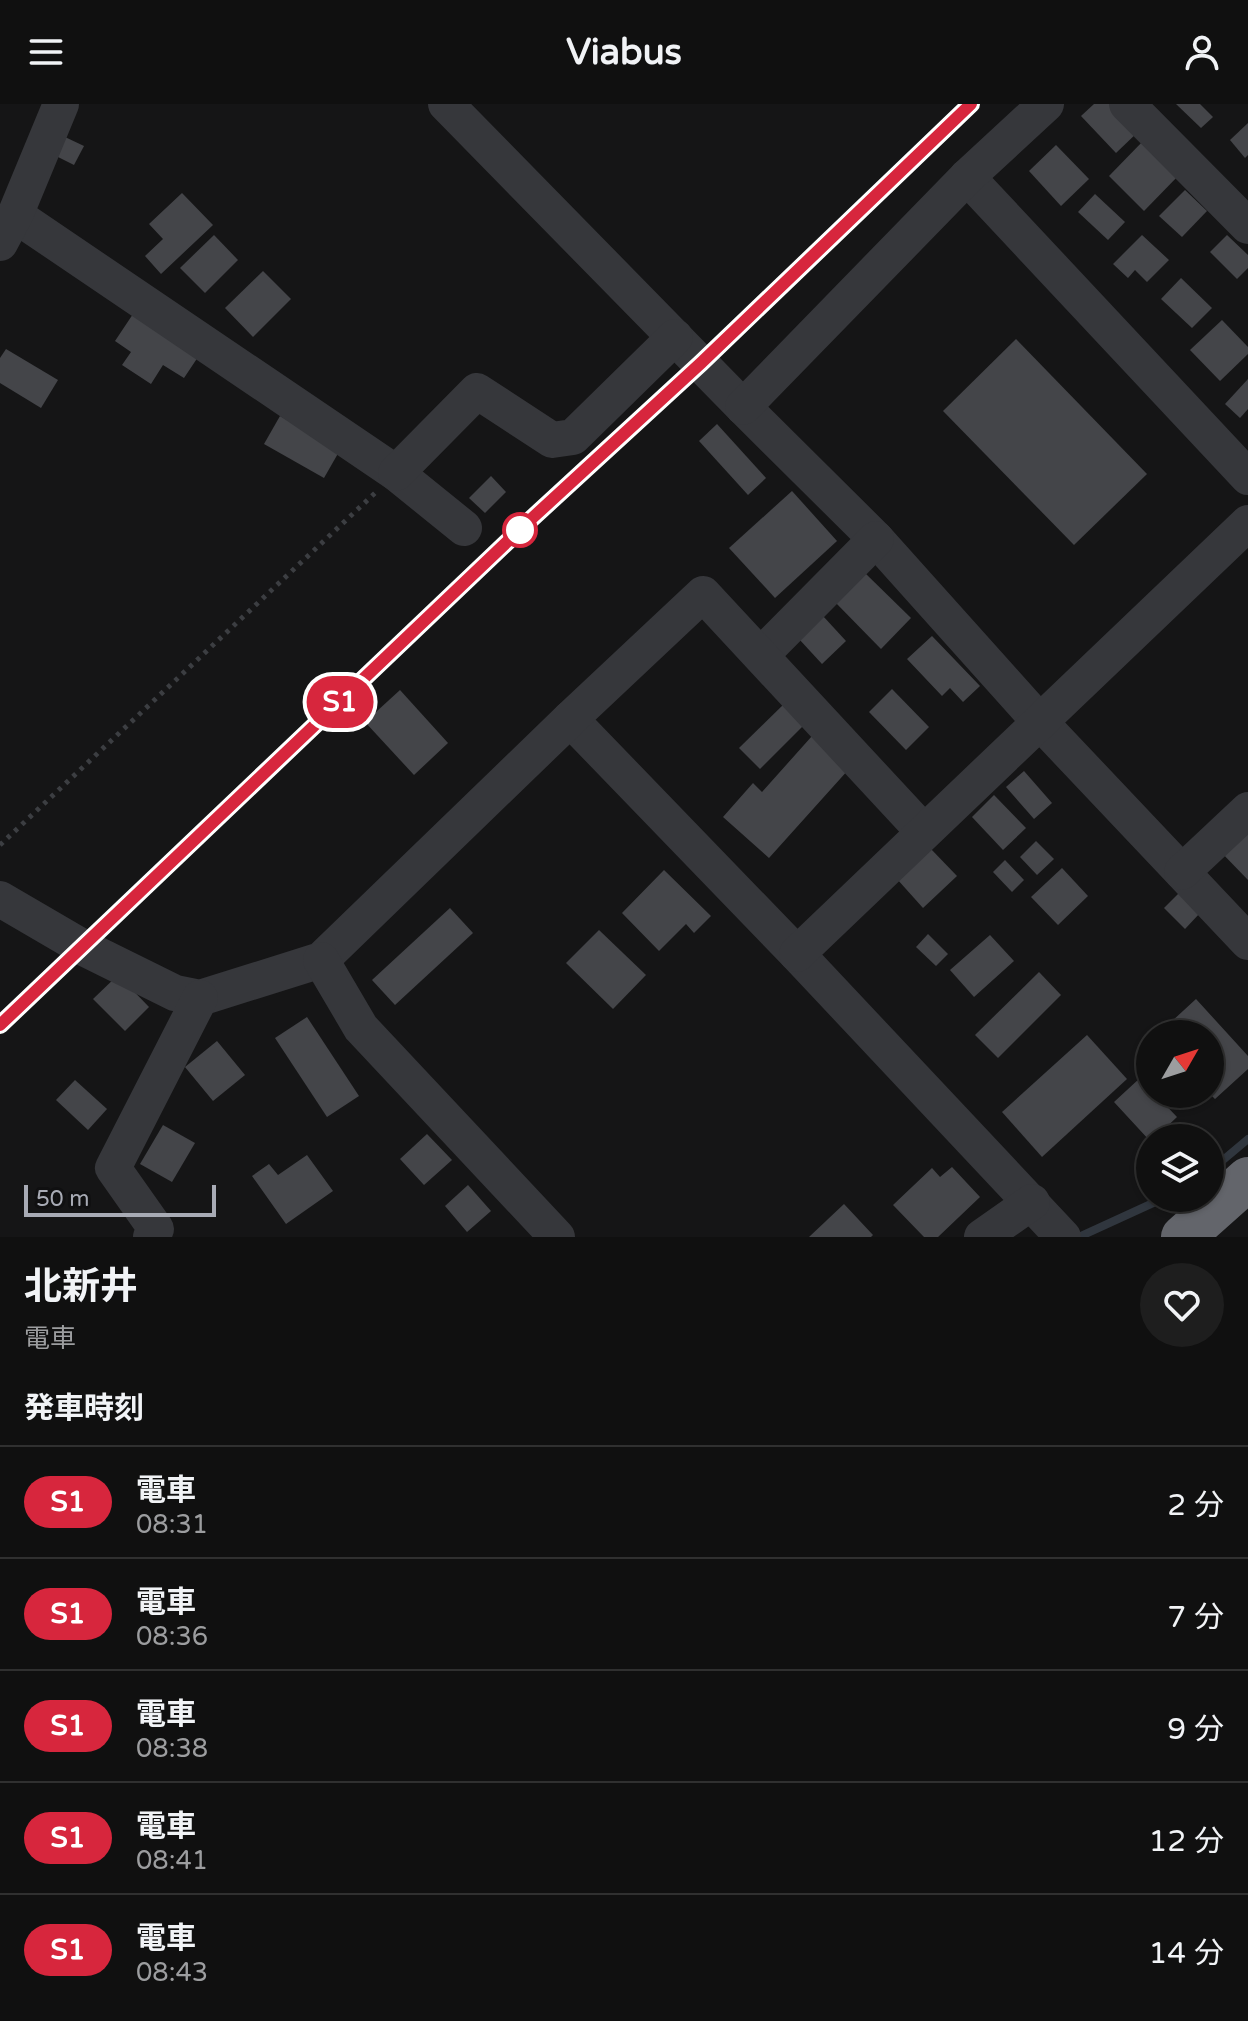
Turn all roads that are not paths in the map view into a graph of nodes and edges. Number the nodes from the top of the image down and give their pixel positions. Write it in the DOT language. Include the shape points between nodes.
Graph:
graph roads {
  1 [pos="61,104"];
  2 [pos="446,104"];
  3 [pos="1046,104"];
  4 [pos="1127,104"];
  5 [pos="967,177"];
  6 [pos="1248,226"];
  7 [pos="7,229"];
  8 [pos="675,337"];
  9 [pos="743,407"];
  10 [pos="396,473"];
  11 [pos="1248,477"];
  12 [pos="1248,523"];
  13 [pos="464,528"];
  14 [pos="876,539"];
  15 [pos="761,655"];
  16 [pos="570,719"];
  17 [pos="1040,722"];
  18 [pos="1248,810"];
  19 [pos="924,832"];
  20 [pos="1182,872"];
  21 [pos="0,899"];
  22 [pos="1248,942"];
  23 [pos="797,954"];
  24 [pos="321,960"];
  25 [pos="200,998"];
  26 [pos="1248,1179"];
  27 [pos="1032,1202"];
  28 [pos="151,1237"];
  29 [pos="557,1237"];
  30 [pos="982,1237"];
  31 [pos="1063,1237"];
  32 [pos="1183,1237"];
  1 -- 7 [label="street"];
  2 -- 8 [label="street"];
  3 -- 5 [label="street"];
  4 -- 6 [label="street"];
  5 -- 9 [label="street"];
  5 -- 11 [label="street"];
  7 -- 10 [label="street"];
  8 -- 9 [label="street"];
  8 -- 10 [label="street" via="573,437 552,440 477,391"];
  9 -- 14 [label="street"];
  10 -- 13 [label="street"];
  12 -- 17 [label="street"];
  14 -- 15 [label="street"];
  14 -- 17 [label="street"];
  15 -- 16 [label="street" via="703,594"];
  15 -- 19 [label="street"];
  16 -- 23 [label="street"];
  16 -- 24 [label="street"];
  17 -- 19 [label="street"];
  17 -- 20 [label="street"];
  18 -- 20 [label="street"];
  19 -- 23 [label="street"];
  20 -- 22 [label="street"];
  21 -- 25 [label="street" via="84,948 175,993"];
  23 -- 27 [label="street"];
  24 -- 25 [label="street"];
  24 -- 29 [label="street" via="361,1028"];
  25 -- 28 [label="street" via="113,1168 156,1229"];
  26 -- 32 [label="highway"];
  27 -- 30 [label="street"];
  27 -- 31 [label="street"];
}
